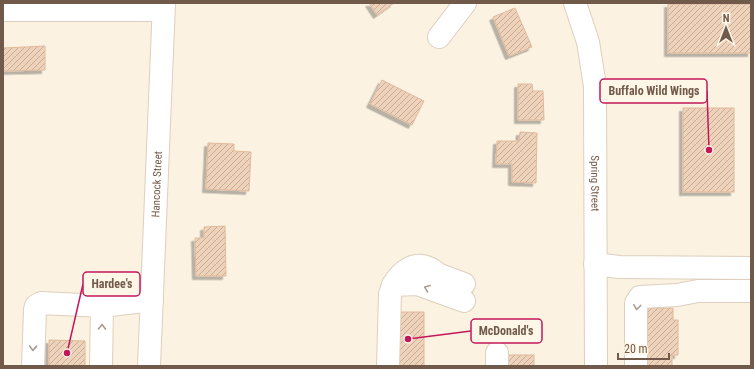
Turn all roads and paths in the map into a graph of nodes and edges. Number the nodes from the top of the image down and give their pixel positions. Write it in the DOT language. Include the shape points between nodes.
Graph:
graph roads {
  1 [pos="465,3"];
  2 [pos="575,3"];
  3 [pos="164,7"];
  4 [pos="3,10"];
  5 [pos="439,37"];
  6 [pos="595,264"];
  7 [pos="751,268"];
  8 [pos="751,291"];
  9 [pos="464,293"];
  10 [pos="667,296"];
  11 [pos="152,300"];
  12 [pos="751,302"];
  13 [pos="102,306"];
  14 [pos="32,366"];
  15 [pos="101,366"];
  16 [pos="149,366"];
  17 [pos="388,366"];
  18 [pos="596,366"];
  19 [pos="636,366"];
  1 -- 5 [label="street"];
  2 -- 6 [label="street, Spring Street" via="588,42 595,86"];
  3 -- 4 [label="street"];
  3 -- 11 [label="street, Hancock Street"];
  6 -- 7 [label="street" via="619,267"];
  6 -- 18 [label="street, Spring Street"];
  8 -- 10 [label="street" via="698,291"];
  9 -- 17 [label="street, one-way" via="417,284 393,285 390,294"];
  10 -- 12 [label="street" via="697,302"];
  10 -- 19 [label="street, one-way" via="640,297 636,303"];
  11 -- 13 [label="street"];
  11 -- 16 [label="street, Hancock Street"];
  13 -- 14 [label="street, one-way" via="36,306"];
  15 -- 13 [label="street, one-way"];
}
